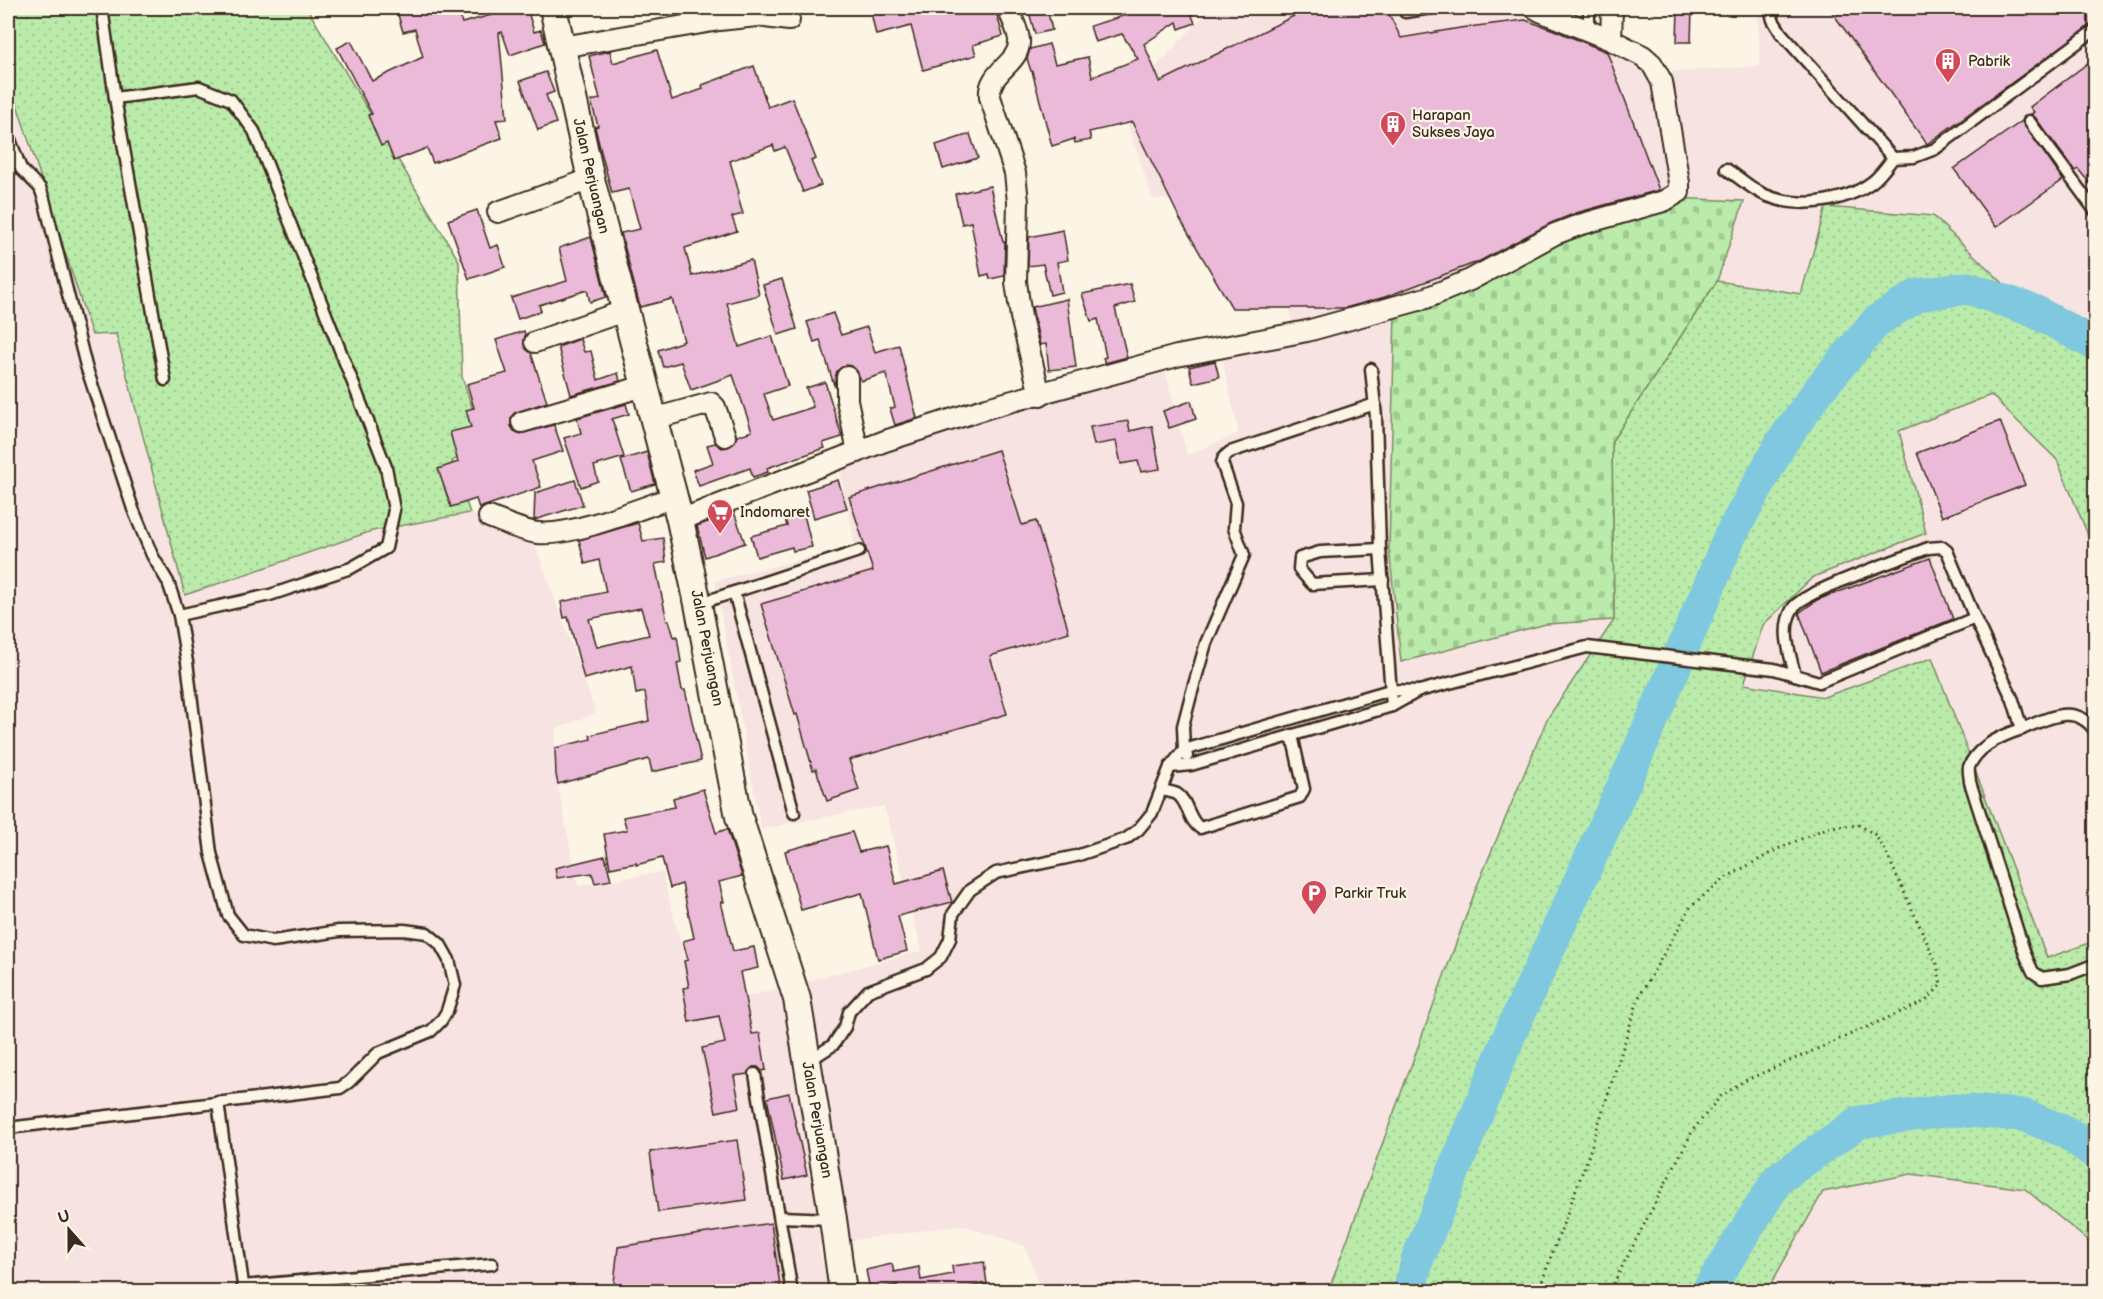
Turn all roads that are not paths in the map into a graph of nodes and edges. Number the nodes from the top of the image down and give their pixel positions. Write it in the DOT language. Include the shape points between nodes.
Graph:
graph roads {
  1 [pos="102,8"];
  2 [pos="553,8"];
  3 [pos="1008,8"];
  4 [pos="1432,8"];
  5 [pos="1535,8"];
  6 [pos="1589,8"];
  7 [pos="1612,8"];
  8 [pos="1770,8"];
  9 [pos="1406,12"];
  10 [pos="789,20"];
  11 [pos="2096,29"];
  12 [pos="1589,32"];
  13 [pos="1611,40"];
  14 [pos="562,47"];
  15 [pos="116,98"];
  16 [pos="2029,121"];
  17 [pos="8,134"];
  18 [pos="1893,158"];
  19 [pos="1726,169"];
  20 [pos="591,179"];
  21 [pos="2096,212"];
  22 [pos="498,213"];
  23 [pos="624,312"];
  24 [pos="535,342"];
  25 [pos="1371,369"];
  26 [pos="847,377"];
  27 [pos="165,380"];
  28 [pos="644,386"];
  29 [pos="1040,395"];
  30 [pos="1375,404"];
  31 [pos="653,419"];
  32 [pos="522,422"];
  33 [pos="725,436"];
  34 [pos="858,452"];
  35 [pos="677,509"];
  36 [pos="489,517"];
  37 [pos="1380,549"];
  38 [pos="859,551"];
  39 [pos="1383,580"];
  40 [pos="734,592"];
  41 [pos="698,604"];
  42 [pos="179,615"];
  43 [pos="1975,618"];
  44 [pos="1796,675"];
  45 [pos="1390,690"];
  46 [pos="1419,691"];
  47 [pos="1392,706"];
  48 [pos="2022,729"];
  49 [pos="2096,732"];
  50 [pos="1292,735"];
  51 [pos="1184,750"];
  52 [pos="1191,765"];
  53 [pos="1170,767"];
  54 [pos="1162,790"];
  55 [pos="794,813"];
  56 [pos="2096,964"];
  57 [pos="807,1062"];
  58 [pos="755,1074"];
  59 [pos="218,1102"];
  60 [pos="8,1128"];
  61 [pos="780,1217"];
  62 [pos="839,1232"];
  63 [pos="492,1264"];
  64 [pos="244,1289"];
  65 [pos="792,1292"];
  66 [pos="843,1292"];
  1 -- 15 [label="lane"];
  2 -- 14 [label="street, Jalan Perjuangan"];
  3 -- 29 [label="street" via="1019,39 1018,48 989,89 1016,173 1016,282"];
  4 -- 9 [label="lane"];
  5 -- 12 [label="street"];
  6 -- 12 [label="lane"];
  7 -- 13 [label="street"];
  8 -- 18 [label="lane" via="1781,33"];
  10 -- 14 [label="street" via="757,16 718,20"];
  11 -- 18 [label="lane" via="1935,149 1914,157"];
  12 -- 13 [label="street"];
  13 -- 29 [label="street" via="1643,56 1658,72 1680,183 1674,196 1555,234 1470,280 1426,298 1308,331 1177,356"];
  14 -- 20 [label="street, Jalan Perjuangan"];
  15 -- 27 [label="lane"];
  15 -- 42 [label="lane" via="199,87 231,99 254,131 386,467 394,510 386,548 351,568 270,595"];
  16 -- 21 [label="lane"];
  17 -- 42 [label="lane" via="21,169 40,188 44,199 86,366 134,509"];
  18 -- 19 [label="lane" via="1873,182 1854,193 1812,202 1765,195"];
  20 -- 22 [label="street"];
  20 -- 23 [label="street, Jalan Perjuangan"];
  23 -- 24 [label="street"];
  23 -- 28 [label="street, Jalan Perjuangan"];
  25 -- 30 [label="lane"];
  26 -- 34 [label="street" via="847,400"];
  28 -- 31 [label="street, Jalan Perjuangan"];
  28 -- 32 [label="street"];
  29 -- 34 [label="street" via="939,422"];
  30 -- 37 [label="lane"];
  30 -- 51 [label="lane" via="1224,457 1222,463 1236,503 1234,528 1244,555 1203,654 1183,726"];
  31 -- 33 [label="street" via="711,403"];
  31 -- 35 [label="street, Jalan Perjuangan"];
  34 -- 35 [label="street"];
  35 -- 36 [label="street" via="552,534 536,533"];
  35 -- 41 [label="street, Jalan Perjuangan"];
  37 -- 39 [label="lane"];
  37 -- 39 [label="lane" via="1320,552 1300,558 1299,569 1312,584"];
  38 -- 40 [label="lane"];
  39 -- 45 [label="lane"];
  40 -- 41 [label="lane"];
  40 -- 55 [label="lane"];
  41 -- 57 [label="street, Jalan Perjuangan" via="739,817 792,980"];
  42 -- 59 [label="lane" via="211,853 228,915 244,935 273,941 339,931 427,933 440,944 449,960 455,985 441,1021 431,1030 378,1053 344,1087"];
  43 -- 44 [label="lane" via="1819,682"];
  43 -- 44 [label="lane" via="1947,551 1936,546 1928,548 1811,593 1793,607 1785,635"];
  43 -- 48 [label="lane" via="2013,700"];
  44 -- 46 [label="lane" via="1587,646"];
  45 -- 46 [label="lane"];
  45 -- 47 [label="lane"];
  45 -- 51 [label="lane"];
  46 -- 47 [label="lane"];
  47 -- 50 [label="lane"];
  48 -- 49 [label="lane" via="2063,714 2088,722"];
  48 -- 56 [label="lane" via="2002,736 1981,752 1969,768 1970,782 2033,972 2042,978 2070,974"];
  50 -- 52 [label="lane"];
  50 -- 54 [label="lane" via="1305,789 1299,797 1200,828 1193,824 1181,799"];
  51 -- 52 [label="lane"];
  51 -- 53 [label="lane"];
  52 -- 53 [label="lane"];
  53 -- 54 [label="lane"];
  54 -- 57 [label="lane" via="1152,813 1126,839 1076,856 996,873 970,890 953,914 950,939 941,957 926,969 868,991 849,1012 833,1045"];
  57 -- 62 [label="street, Jalan Perjuangan"];
  58 -- 61 [label="lane"];
  59 -- 60 [label="lane"];
  59 -- 64 [label="lane"];
  61 -- 62 [label="lane"];
  61 -- 65 [label="lane"];
  62 -- 66 [label="street, Jalan Perjuangan"];
  63 -- 64 [label="lane"];
}
